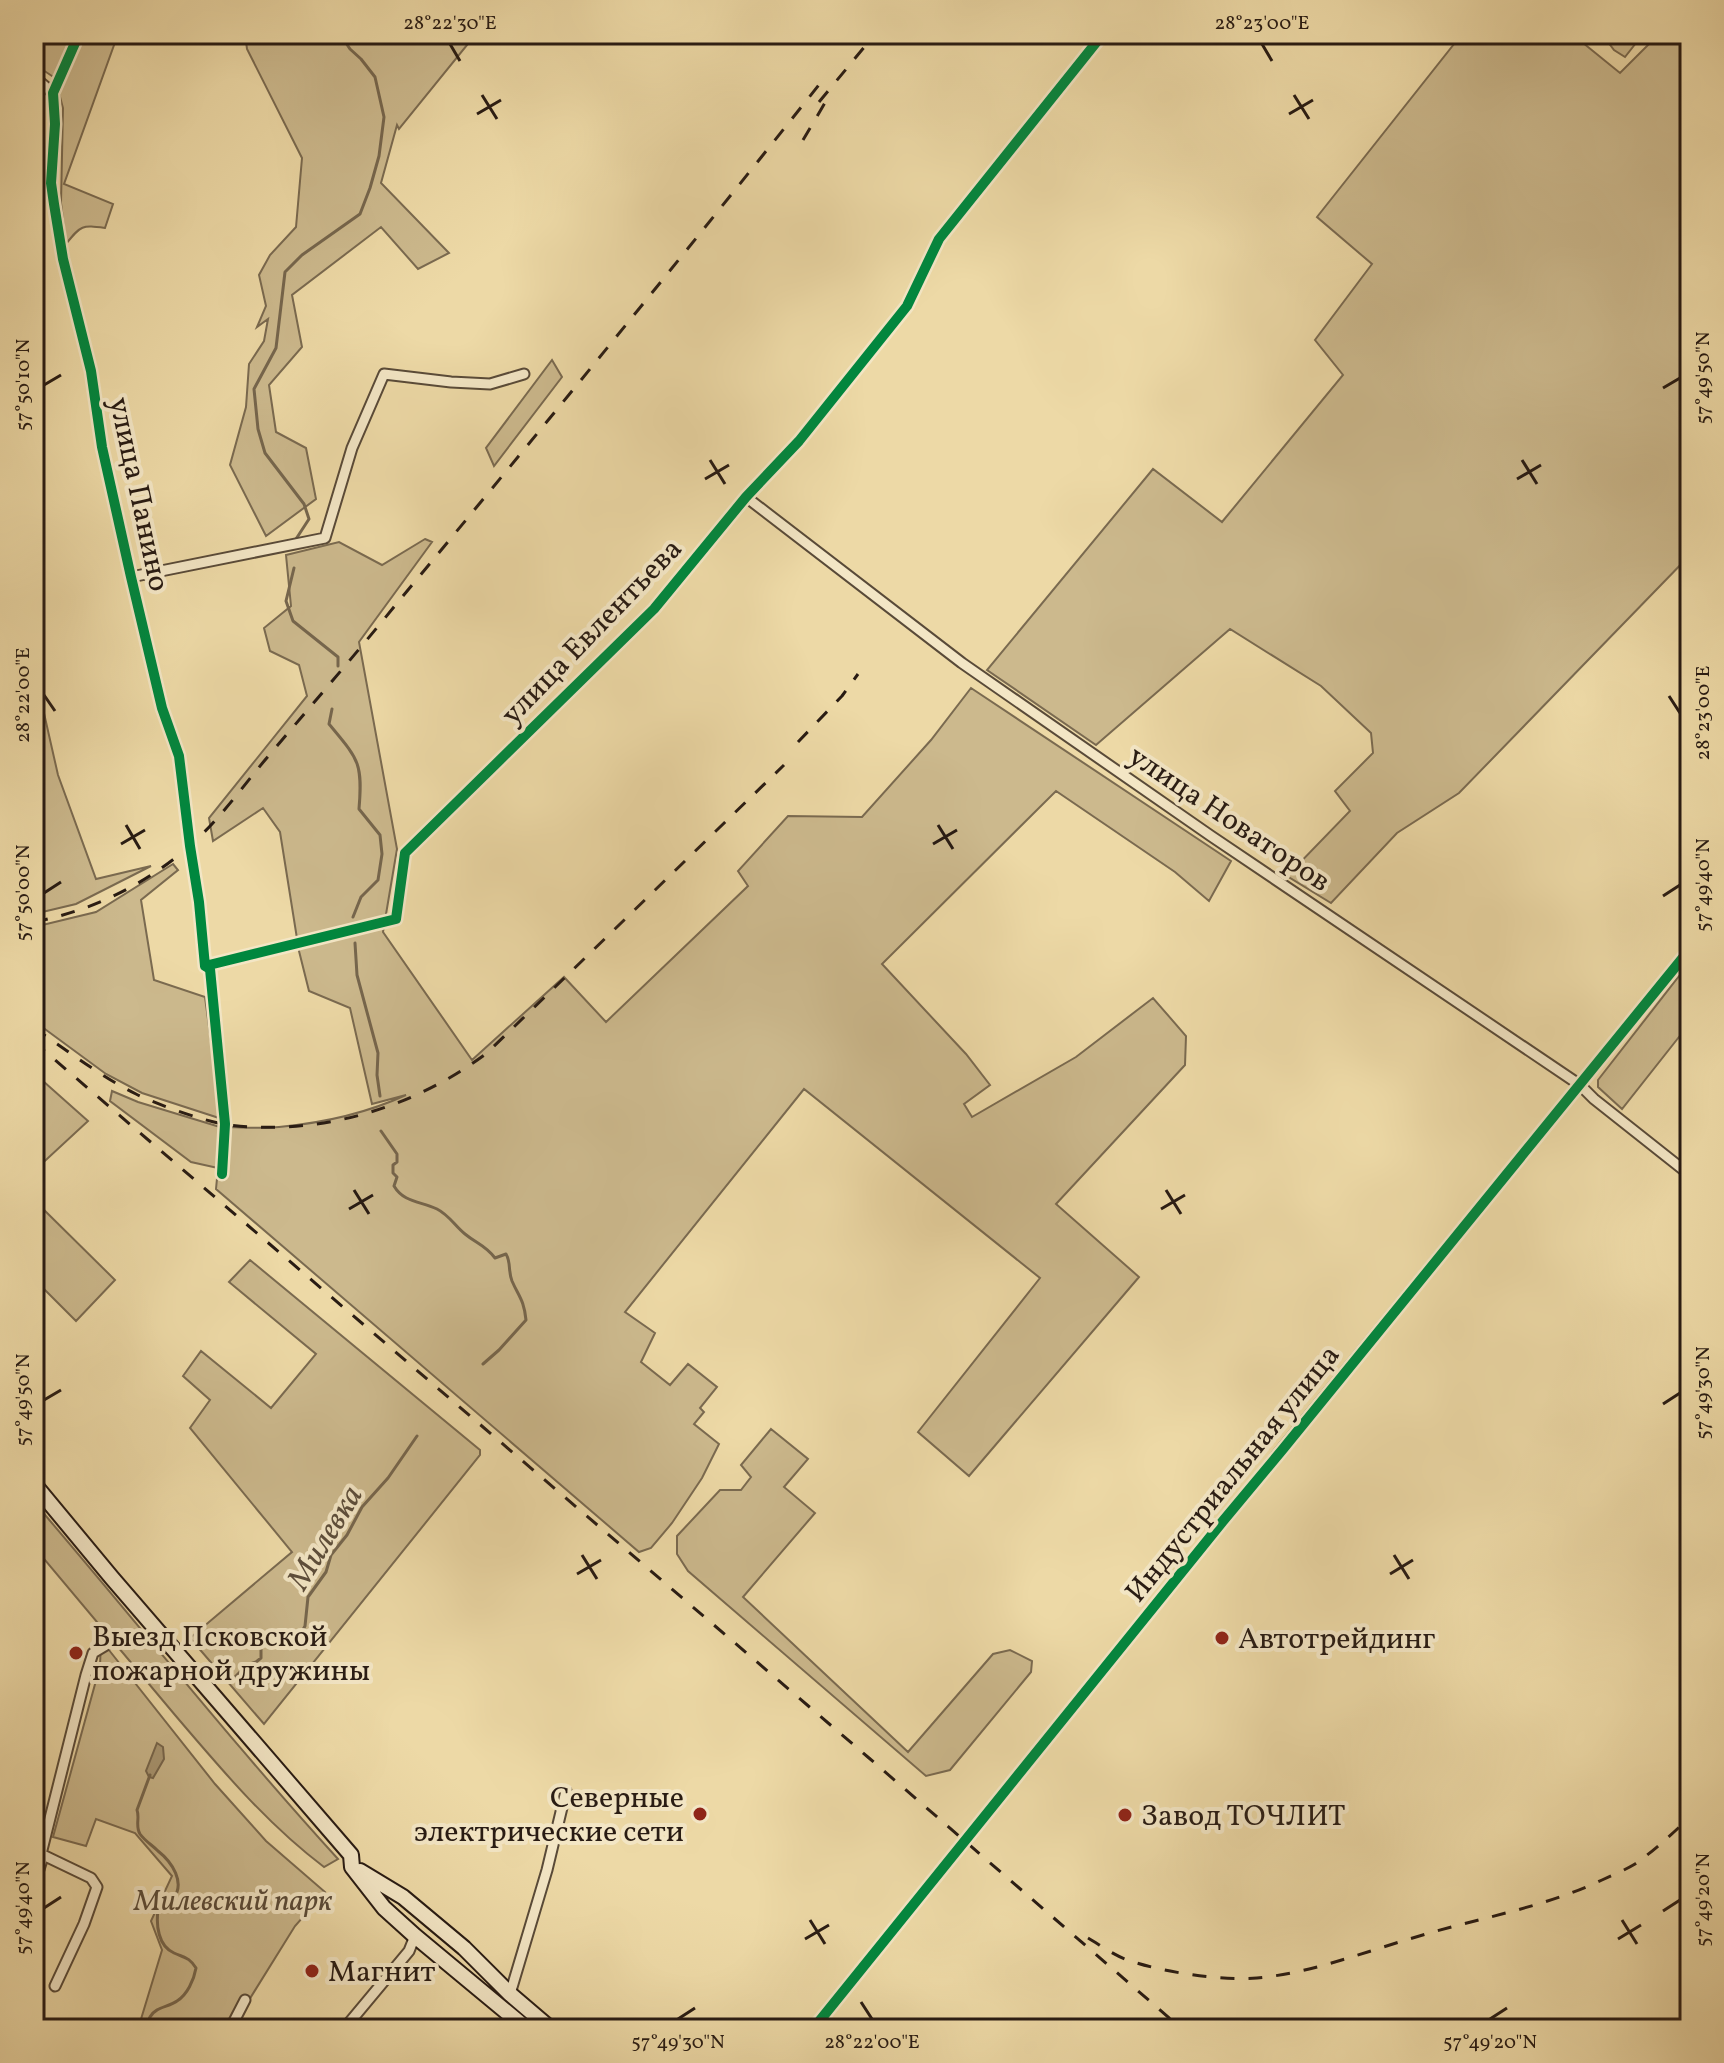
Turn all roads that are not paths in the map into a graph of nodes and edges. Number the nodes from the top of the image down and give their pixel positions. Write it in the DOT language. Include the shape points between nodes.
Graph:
graph roads {
  1 [pos="79,34"];
  2 [pos="1103,34"];
  3 [pos="34,77"];
  4 [pos="53,93"];
  5 [pos="524,374"];
  6 [pos="746,497"];
  7 [pos="131,577"];
  8 [pos="1690,949"];
  9 [pos="205,966"];
  10 [pos="1580,1085"];
  11 [pos="222,1174"];
  12 [pos="1690,1175"];
  13 [pos="34,1484"];
  14 [pos="108,1644"];
  15 [pos="566,1791"];
  16 [pos="41,1854"];
  17 [pos="352,1867"];
  18 [pos="34,1885"];
  19 [pos="403,1897"];
  20 [pos="384,1908"];
  21 [pos="415,1936"];
  22 [pos="55,1986"];
  23 [pos="510,1994"];
  24 [pos="245,2000"];
  25 [pos="230,2029"];
  26 [pos="344,2029"];
  27 [pos="527,2029"];
  28 [pos="551,2029"];
  29 [pos="813,2029"];
  1 -- 4 [label="street, улица Панино"];
  2 -- 6 [label="street, улица Евлентьева" via="939,239 907,306 799,441"];
  3 -- 4 [label="street"];
  4 -- 7 [label="street, улица Панино" via="51,183 56,218"];
  5 -- 7 [label="street" via="490,384 384,374 352,448 325,538"];
  6 -- 9 [label="street, улица Евлентьева" via="654,609 405,853 396,919"];
  6 -- 10 [label="street, улица Новаторов" via="962,663"];
  7 -- 9 [label="street, улица Панино" via="179,756"];
  8 -- 10 [label="street, Индустриальная улица"];
  9 -- 11 [label="street, улица Панино" via="210,969 225,1124"];
  10 -- 12 [label="street, улица Новаторов"];
  10 -- 29 [label="street, Индустриальная улица, bridge"];
  13 -- 17 [label="main road" via="351,1855"];
  14 -- 16 [label="street" via="93,1653"];
  15 -- 23 [label="street"];
  16 -- 18 [label="street"];
  16 -- 22 [label="street" via="91,1878 97,1887"];
  17 -- 19 [label="main road"];
  17 -- 20 [label="main road"];
  19 -- 20 [label="main road"];
  19 -- 23 [label="main road"];
  20 -- 21 [label="main road"];
  21 -- 26 [label="street" via="409,1951"];
  21 -- 27 [label="main road"];
  23 -- 28 [label="main road"];
  24 -- 25 [label="street"];
}
